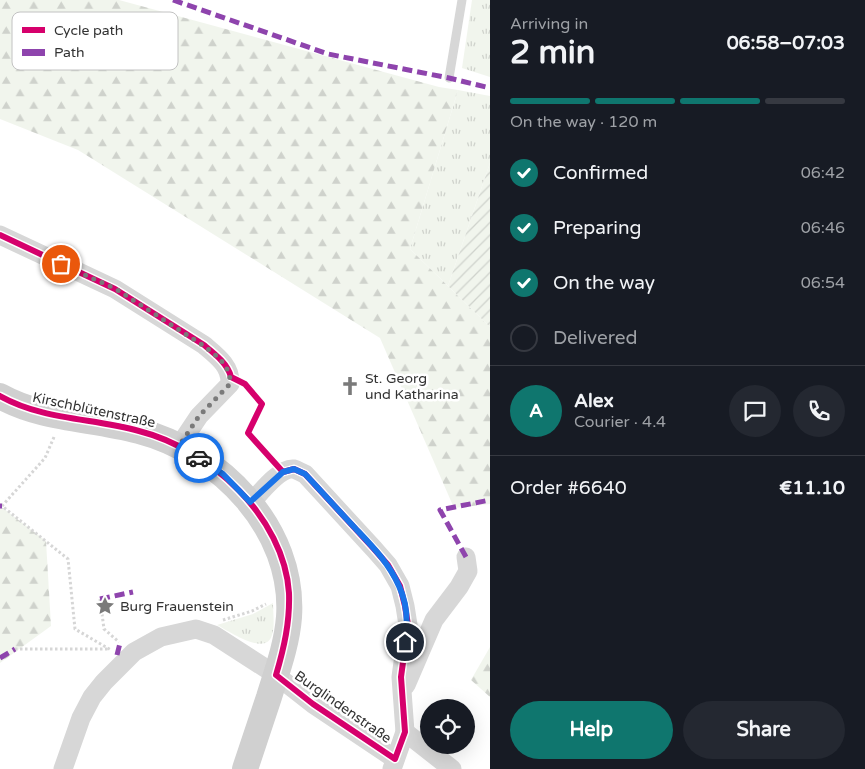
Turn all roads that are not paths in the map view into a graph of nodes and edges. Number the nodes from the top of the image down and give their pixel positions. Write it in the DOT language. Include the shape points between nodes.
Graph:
graph roads {
  1 [pos="462,0"];
  2 [pos="450,78"];
  3 [pos="0,236"];
  4 [pos="0,396"];
  5 [pos="179,446"];
  6 [pos="250,502"];
  7 [pos="466,557"];
  8 [pos="276,675"];
  9 [pos="402,693"];
  10 [pos="404,732"];
  11 [pos="393,764"];
  12 [pos="64,769"];
  13 [pos="245,769"];
  14 [pos="452,769"];
  1 -- 2 [label="lane"];
  3 -- 5 [label="street" via="116,289 204,346 229,370 230,384 199,416"];
  4 -- 5 [label="main road, Kirschblütenstraße" via="62,418 139,430"];
  5 -- 6 [label="main road, Kirschblütenstraße" via="223,474"];
  6 -- 8 [label="main road, Kirschblütenstraße" via="274,541 288,592 289,616"];
  6 -- 9 [label="street" via="283,472 294,469 305,474 388,565 400,586 408,625"];
  7 -- 9 [label="street" via="468,571 434,620"];
  8 -- 11 [label="street, Burglindenstraße"];
  8 -- 12 [label="street, Burglindenstraße" via="214,635 196,629 161,637 134,652 92,697 80,718"];
  8 -- 13 [label="main road, Kirschblütenstraße"];
  9 -- 10 [label="street"];
  10 -- 11 [label="street"];
  10 -- 14 [label="street"];
}
